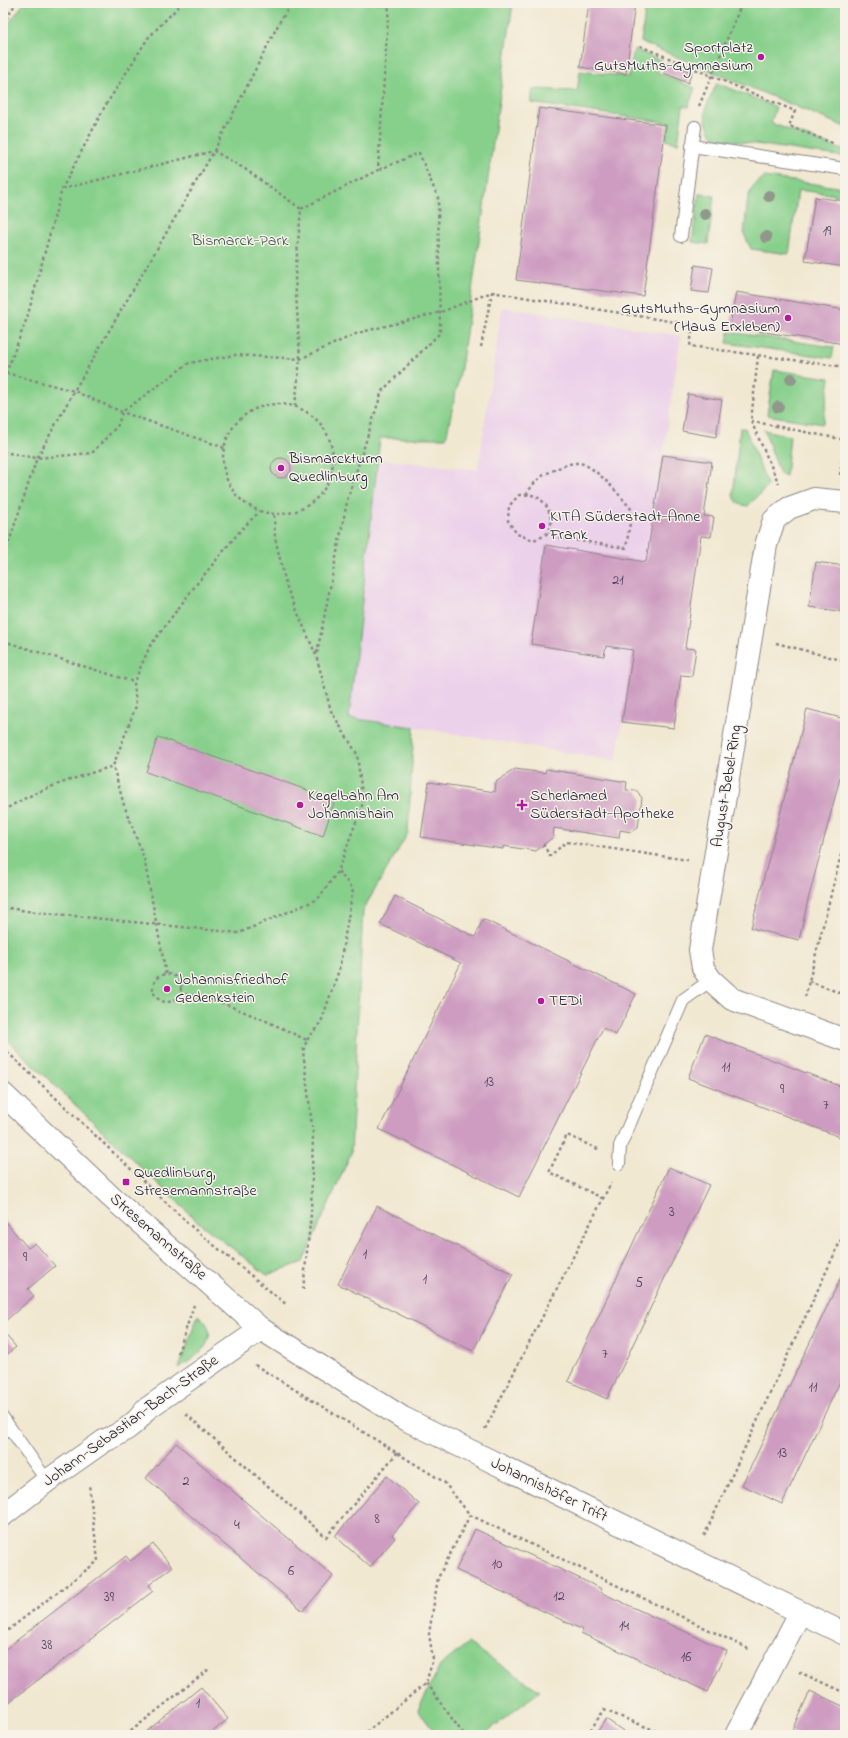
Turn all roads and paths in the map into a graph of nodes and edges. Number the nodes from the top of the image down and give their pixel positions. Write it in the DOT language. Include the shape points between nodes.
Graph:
graph roads {
  1 [pos="16,3"];
  2 [pos="182,3"];
  3 [pos="293,3"];
  4 [pos="389,3"];
  5 [pos="742,3"];
  6 [pos="3,24"];
  7 [pos="640,46"];
  8 [pos="711,76"];
  9 [pos="695,126"];
  10 [pos="845,140"];
  11 [pos="692,146"];
  12 [pos="214,151"];
  13 [pos="845,169"];
  14 [pos="378,170"];
  15 [pos="62,189"];
  16 [pos="301,209"];
  17 [pos="681,236"];
  18 [pos="492,292"];
  19 [pos="440,312"];
  20 [pos="481,347"];
  21 [pos="300,359"];
  22 [pos="845,367"];
  23 [pos="6,373"];
  24 [pos="3,385"];
  25 [pos="74,391"];
  26 [pos="295,406"];
  27 [pos="122,412"];
  28 [pos="752,421"];
  29 [pos="845,440"];
  30 [pos="224,448"];
  31 [pos="3,452"];
  32 [pos="37,458"];
  33 [pos="843,462"];
  34 [pos="527,496"];
  35 [pos="840,501"];
  36 [pos="260,511"];
  37 [pos="274,514"];
  38 [pos="549,531"];
  39 [pos="3,560"];
  40 [pos="3,642"];
  41 [pos="316,654"];
  42 [pos="134,682"];
  43 [pos="113,766"];
  44 [pos="3,811"];
  45 [pos="845,839"];
  46 [pos="542,844"];
  47 [pos="689,860"];
  48 [pos="338,871"];
  49 [pos="3,907"];
  50 [pos="156,925"];
  51 [pos="166,974"];
  52 [pos="711,980"];
  53 [pos="809,982"];
  54 [pos="180,993"];
  55 [pos="845,995"];
  56 [pos="796,1022"];
  57 [pos="307,1040"];
  58 [pos="845,1040"];
  59 [pos="3,1048"];
  60 [pos="3,1094"];
  61 [pos="620,1146"];
  62 [pos="619,1164"];
  63 [pos="845,1231"];
  64 [pos="303,1290"];
  65 [pos="287,1304"];
  66 [pos="261,1329"];
  67 [pos="248,1361"];
  68 [pos="181,1410"];
  69 [pos="3,1418"];
  70 [pos="397,1453"];
  71 [pos="474,1453"];
  72 [pos="88,1478"];
  73 [pos="47,1481"];
  74 [pos="3,1515"];
  75 [pos="470,1515"];
  76 [pos="693,1560"];
  77 [pos="800,1613"];
  78 [pos="3,1634"];
  79 [pos="845,1634"];
  80 [pos="775,1661"];
  81 [pos="209,1668"];
  82 [pos="426,1683"];
  83 [pos="845,1694"];
  84 [pos="126,1735"];
  85 [pos="363,1735"];
  86 [pos="464,1735"];
  87 [pos="586,1735"];
  88 [pos="666,1735"];
  89 [pos="736,1735"];
  1 -- 6 [label="path"];
  2 -- 15 [label="path" via="148,38 104,108"];
  3 -- 12 [label="path" via="280,21"];
  4 -- 14 [label="path"];
  5 -- 8 [label="path"];
  7 -- 8 [label="path"];
  8 -- 9 [label="path" via="701,98"];
  8 -- 10 [label="path" via="795,111 789,126 842,147"];
  9 -- 11 [label="lane"];
  11 -- 13 [label="lane"];
  11 -- 17 [label="lane"];
  12 -- 15 [label="path"];
  12 -- 16 [label="path" via="245,168"];
  12 -- 25 [label="path"];
  14 -- 16 [label="path"];
  14 -- 19 [label="path" via="419,153 438,198"];
  15 -- 23 [label="path" via="27,318"];
  16 -- 21 [label="path" via="295,277"];
  18 -- 19 [label="path"];
  18 -- 20 [label="path"];
  18 -- 22 [label="path" via="693,325 690,346"];
  19 -- 21 [label="path" via="358,334"];
  19 -- 41 [label="path" via="440,333 382,391 348,498"];
  21 -- 26 [label="path"];
  21 -- 27 [label="path" via="235,355 189,363"];
  23 -- 24 [label="path"];
  23 -- 25 [label="path"];
  25 -- 27 [label="path"];
  25 -- 32 [label="path"];
  26 -- 30 [label="path" via="264,405 249,412 237,421 227,437"];
  26 -- 37 [label="path" via="311,414 323,427 331,443 333,460 330,478 321,493 308,505 292,512"];
  27 -- 30 [label="path"];
  27 -- 32 [label="path" via="118,425 92,453"];
  28 -- 29 [label="path"];
  29 -- 33 [label="path"];
  30 -- 36 [label="path" via="222,456 225,475 233,492"];
  31 -- 32 [label="path"];
  32 -- 39 [label="path"];
  33 -- 35 [label="path"];
  34 -- 38 [label="path" via="535,496 544,503 549,512"];
  34 -- 38 [label="path" via="519,496 510,506 508,521 517,534 533,540"];
  34 -- 38 [label="path" via="529,490 546,473 568,464 579,463 590,467 632,510 626,548 555,538"];
  35 -- 52 [label="street, August-Bebel-Ring" via="814,499 790,508 774,520 766,545 700,950 703,968"];
  36 -- 37 [label="path"];
  36 -- 42 [label="path" via="204,575 150,646"];
  37 -- 41 [label="path" via="275,538 287,588"];
  40 -- 42 [label="path"];
  41 -- 48 [label="path" via="331,711 357,754 363,803"];
  42 -- 43 [label="path" via="136,706"];
  43 -- 44 [label="path" via="66,780"];
  43 -- 50 [label="path" via="124,805 144,858"];
  45 -- 53 [label="path"];
  46 -- 47 [label="path" via="550,856 566,842"];
  48 -- 50 [label="path" via="318,898 239,933"];
  48 -- 57 [label="path" via="353,889 339,970 321,1022"];
  49 -- 50 [label="path"];
  50 -- 51 [label="path"];
  51 -- 54 [label="path" via="175,976 178,980"];
  51 -- 54 [label="path" via="158,977 153,985 157,998 165,1002 170,1001"];
  52 -- 56 [label="street, August-Bebel-Ring" via="732,999"];
  52 -- 61 [label="lane" via="682,1000"];
  53 -- 55 [label="path"];
  53 -- 56 [label="path"];
  54 -- 57 [label="path" via="220,1002"];
  56 -- 58 [label="street, August-Bebel-Ring"];
  57 -- 64 [label="path" via="303,1051 313,1134 311,1214"];
  59 -- 65 [label="path" via="193,1228"];
  60 -- 66 [label="street, Stresemannstraße" via="112,1197"];
  61 -- 62 [label="lane"];
  61 -- 71 [label="path" via="609,1153 567,1135 549,1172 604,1199"];
  63 -- 76 [label="path"];
  66 -- 71 [label="street, Johannishöfer Trift" via="403,1418"];
  66 -- 73 [label="street, Johann-Sebastian-Bach-Straße" via="145,1410 140,1418 114,1437 104,1441"];
  67 -- 70 [label="path"];
  68 -- 70 [label="path" via="326,1537"];
  69 -- 73 [label="lane"];
  70 -- 75 [label="path" via="444,1482"];
  71 -- 76 [label="street, Johannishöfer Trift"];
  72 -- 78 [label="path" via="98,1561"];
  73 -- 74 [label="street, Johann-Sebastian-Bach-Straße"];
  75 -- 80 [label="path"];
  75 -- 82 [label="path" via="438,1578 429,1634 433,1659"];
  76 -- 77 [label="street, Johannishöfer Trift"];
  77 -- 79 [label="street, Johannishöfer Trift"];
  77 -- 80 [label="street"];
  80 -- 83 [label="path"];
  80 -- 89 [label="street"];
  81 -- 84 [label="path"];
  82 -- 85 [label="path"];
  82 -- 86 [label="path"];
  87 -- 88 [label="path" via="604,1710"];
}
